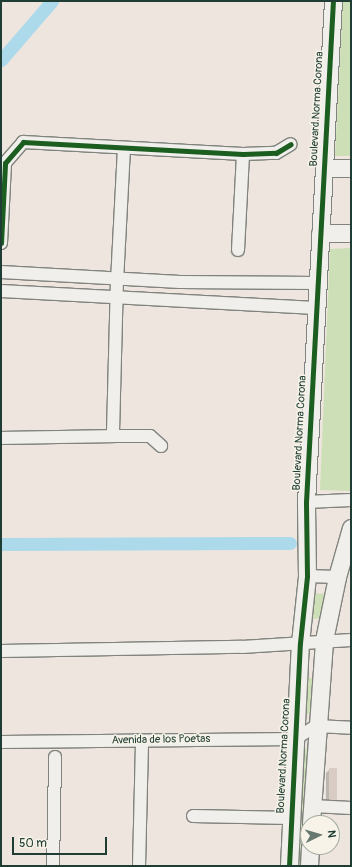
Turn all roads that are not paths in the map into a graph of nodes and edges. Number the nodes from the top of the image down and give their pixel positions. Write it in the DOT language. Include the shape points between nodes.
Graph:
graph roads {
  1 [pos="333,1"];
  2 [pos="291,144"];
  3 [pos="124,148"];
  4 [pos="243,154"];
  5 [pos="324,168"];
  6 [pos="351,168"];
  7 [pos="320,233"];
  8 [pos="351,233"];
  9 [pos="1,244"];
  10 [pos="238,250"];
  11 [pos="1,272"];
  12 [pos="117,280"];
  13 [pos="317,283"];
  14 [pos="1,291"];
  15 [pos="116,297"];
  16 [pos="316,308"];
  17 [pos="112,436"];
  18 [pos="1,438"];
  19 [pos="161,446"];
  20 [pos="351,500"];
  21 [pos="306,502"];
  22 [pos="351,528"];
  23 [pos="306,576"];
  24 [pos="336,577"];
  25 [pos="324,640"];
  26 [pos="351,640"];
  27 [pos="300,643"];
  28 [pos="1,651"];
  29 [pos="316,726"];
  30 [pos="351,728"];
  31 [pos="295,739"];
  32 [pos="142,741"];
  33 [pos="1,742"];
  34 [pos="55,756"];
  35 [pos="351,808"];
  36 [pos="312,815"];
  37 [pos="193,816"];
  38 [pos="291,818"];
  39 [pos="310,855"];
  40 [pos="53,866"];
  41 [pos="139,866"];
  42 [pos="289,866"];
  43 [pos="309,866"];
  1 -- 5 [label="street, Boulevard Norma Corona"];
  2 -- 4 [label="street" via="276,153"];
  3 -- 4 [label="street"];
  3 -- 9 [label="street" via="23,142 5,164"];
  3 -- 12 [label="street"];
  4 -- 10 [label="street"];
  5 -- 6 [label="street"];
  5 -- 7 [label="street, Boulevard Norma Corona"];
  7 -- 8 [label="street"];
  7 -- 13 [label="street, Boulevard Norma Corona"];
  11 -- 12 [label="street"];
  12 -- 13 [label="street"];
  12 -- 15 [label="street"];
  13 -- 16 [label="street, Boulevard Norma Corona"];
  14 -- 15 [label="street"];
  15 -- 16 [label="street"];
  15 -- 17 [label="street"];
  16 -- 21 [label="street, Boulevard Norma Corona"];
  17 -- 18 [label="street"];
  17 -- 19 [label="street" via="150,436"];
  20 -- 21 [label="street"];
  21 -- 23 [label="street, Boulevard Norma Corona"];
  22 -- 24 [label="street"];
  23 -- 24 [label="street"];
  23 -- 27 [label="street, Boulevard Norma Corona"];
  24 -- 25 [label="street"];
  25 -- 26 [label="street"];
  25 -- 27 [label="street"];
  25 -- 29 [label="street"];
  27 -- 28 [label="street" via="242,647"];
  27 -- 31 [label="street, Boulevard Norma Corona"];
  29 -- 30 [label="street"];
  29 -- 31 [label="street"];
  29 -- 36 [label="street"];
  31 -- 32 [label="street, Avenida de los Poetas"];
  31 -- 38 [label="street, Boulevard Norma Corona"];
  32 -- 33 [label="street, Avenida de los Poetas"];
  32 -- 41 [label="street"];
  34 -- 40 [label="street"];
  35 -- 36 [label="street"];
  37 -- 38 [label="street"];
  38 -- 42 [label="street, Boulevard Norma Corona"];
  39 -- 43 [label="street"];
}
